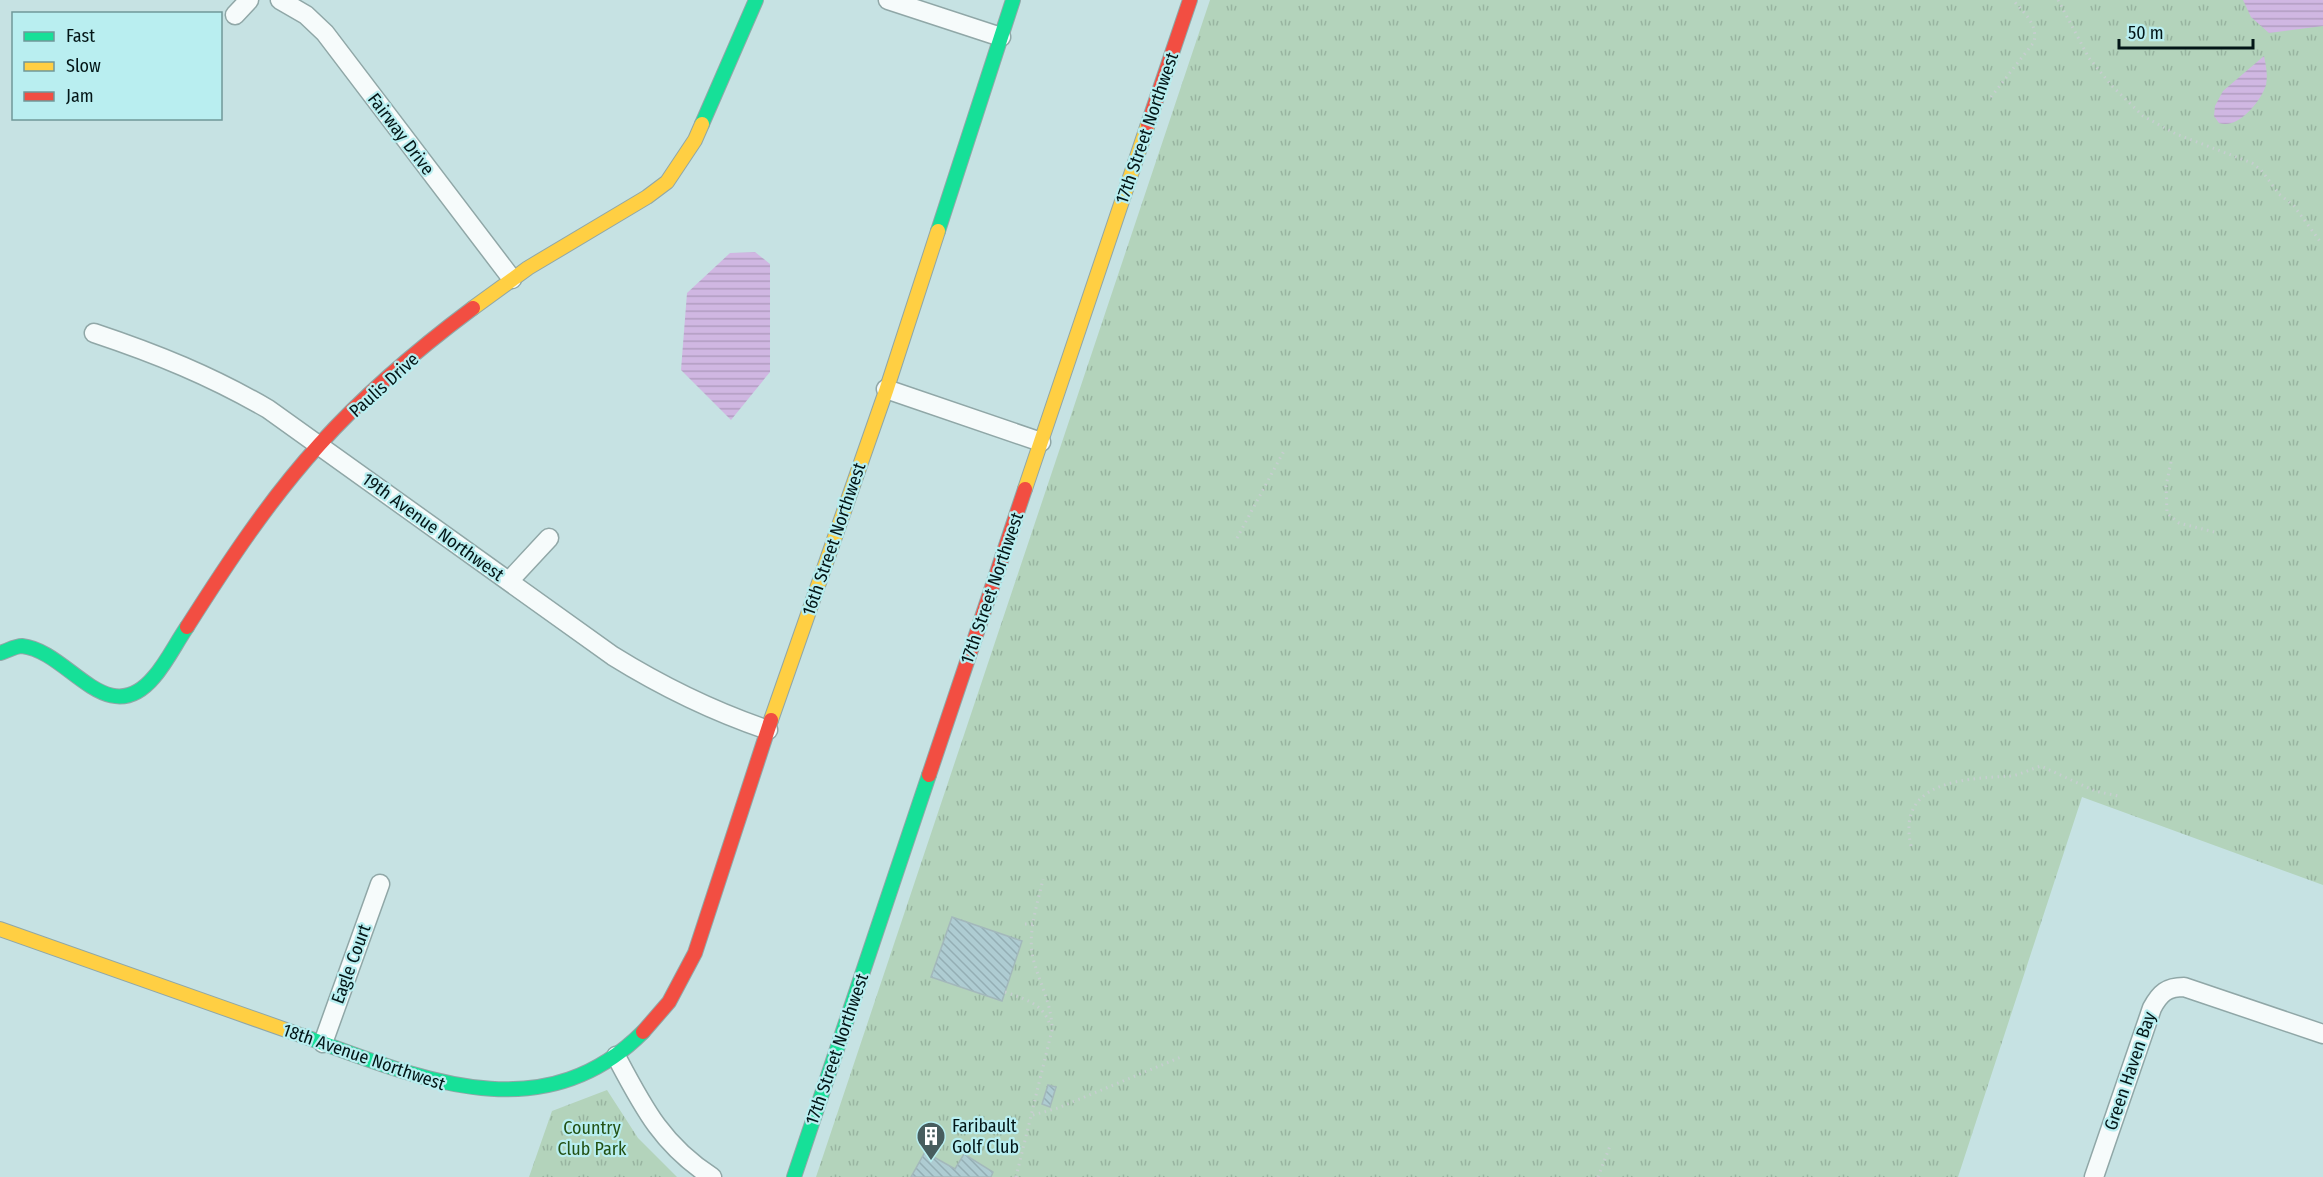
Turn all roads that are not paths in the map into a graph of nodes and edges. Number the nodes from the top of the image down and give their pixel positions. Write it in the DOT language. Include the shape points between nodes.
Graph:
graph roads {
  1 [pos="249,0"];
  2 [pos="280,0"];
  3 [pos="756,0"];
  4 [pos="888,0"];
  5 [pos="1013,0"];
  6 [pos="1190,0"];
  7 [pos="235,15"];
  8 [pos="1001,37"];
  9 [pos="512,279"];
  10 [pos="94,333"];
  11 [pos="886,389"];
  12 [pos="1041,442"];
  13 [pos="319,445"];
  14 [pos="549,538"];
  15 [pos="509,581"];
  16 [pos="0,653"];
  17 [pos="768,730"];
  18 [pos="380,884"];
  19 [pos="0,929"];
  20 [pos="2323,1034"];
  21 [pos="322,1044"];
  22 [pos="616,1056"];
  23 [pos="712,1177"];
  24 [pos="794,1177"];
  25 [pos="2094,1177"];
  1 -- 7 [label="street"];
  2 -- 9 [label="street, Fairway Drive" via="306,15 325,33"];
  3 -- 9 [label="street, Paulis Drive" via="694,140 667,182"];
  4 -- 8 [label="street"];
  5 -- 8 [label="street, 16th Street Northwest"];
  6 -- 12 [label="street, 17th Street Northwest"];
  8 -- 11 [label="street, 16th Street Northwest"];
  9 -- 13 [label="street, Paulis Drive" via="380,386"];
  10 -- 13 [label="street, 19th Avenue Northwest" via="156,353 213,378 268,409"];
  11 -- 12 [label="street"];
  11 -- 17 [label="street, 16th Street Northwest"];
  12 -- 24 [label="street, 17th Street Northwest"];
  13 -- 15 [label="street, 19th Avenue Northwest"];
  13 -- 16 [label="street, Paulis Drive" via="260,521 143,691 129,698 113,698 37,649 21,646"];
  14 -- 15 [label="street"];
  15 -- 17 [label="street, 19th Avenue Northwest" via="652,680 701,705"];
  17 -- 22 [label="street, 16th Street Northwest" via="685,977 659,1016"];
  18 -- 21 [label="street, Eagle Court"];
  19 -- 21 [label="street, 18th Avenue Northwest"];
  20 -- 25 [label="street, Green Haven Bay" via="2184,987 2171,987 2159,995 2152,1008"];
  21 -- 22 [label="street, 18th Avenue Northwest" via="444,1085 500,1092 555,1084"];
  22 -- 23 [label="street" via="659,1131 692,1164"];
}
